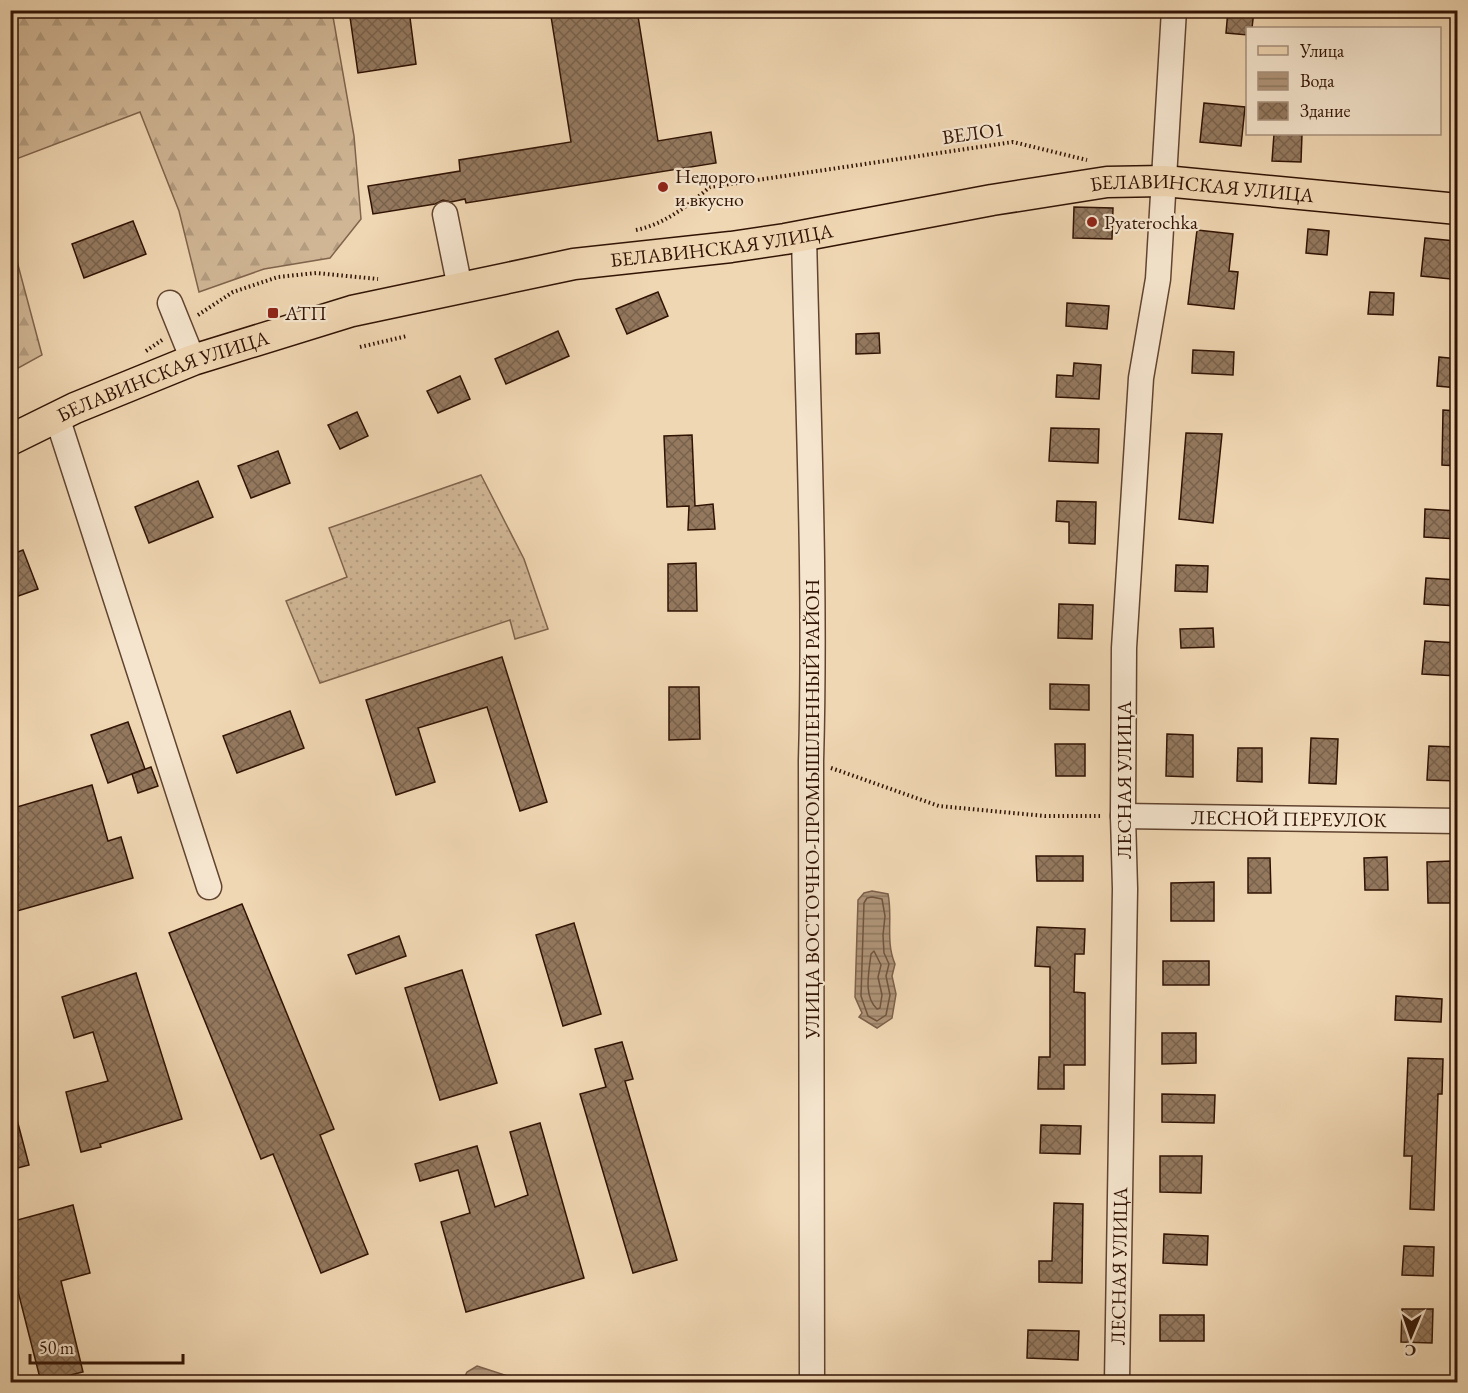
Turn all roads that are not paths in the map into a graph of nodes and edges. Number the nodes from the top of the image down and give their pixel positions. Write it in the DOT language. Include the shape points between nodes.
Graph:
graph roads {
  1 [pos="1174,10"];
  2 [pos="1164,181"];
  3 [pos="1458,209"];
  4 [pos="445,214"];
  5 [pos="804,236"];
  6 [pos="460,288"];
  7 [pos="170,303"];
  8 [pos="193,360"];
  9 [pos="57,417"];
  10 [pos="10,440"];
  11 [pos="1123,816"];
  12 [pos="1458,821"];
  13 [pos="209,887"];
  14 [pos="812,1383"];
  15 [pos="1117,1383"];
  1 -- 2 [label="street, ЛЕСНАЯ УЛИЦА"];
  2 -- 3 [label="main road, БЕЛАВИНСКАЯ УЛИЦА"];
  2 -- 5 [label="main road, БЕЛАВИНСКАЯ УЛИЦА" via="1078,186"];
  2 -- 11 [label="street, ЛЕСНАЯ УЛИЦА" via="1158,279 1141,378 1124,648"];
  4 -- 6 [label="street"];
  5 -- 6 [label="main road, БЕЛАВИНСКАЯ УЛИЦА" via="574,264"];
  5 -- 14 [label="street, УЛИЦА ВОСТОЧНО-ПРОМЫШЛЕННЫЙ РАЙОН" via="813,694"];
  6 -- 8 [label="main road, БЕЛАВИНСКАЯ УЛИЦА" via="351,311"];
  7 -- 8 [label="street"];
  8 -- 9 [label="main road, БЕЛАВИНСКАЯ УЛИЦА"];
  9 -- 10 [label="main road, БЕЛАВИНСКАЯ УЛИЦА"];
  9 -- 13 [label="street"];
  11 -- 12 [label="street, ЛЕСНОЙ ПЕРЕУЛОК"];
  11 -- 15 [label="street, ЛЕСНАЯ УЛИЦА"];
}
